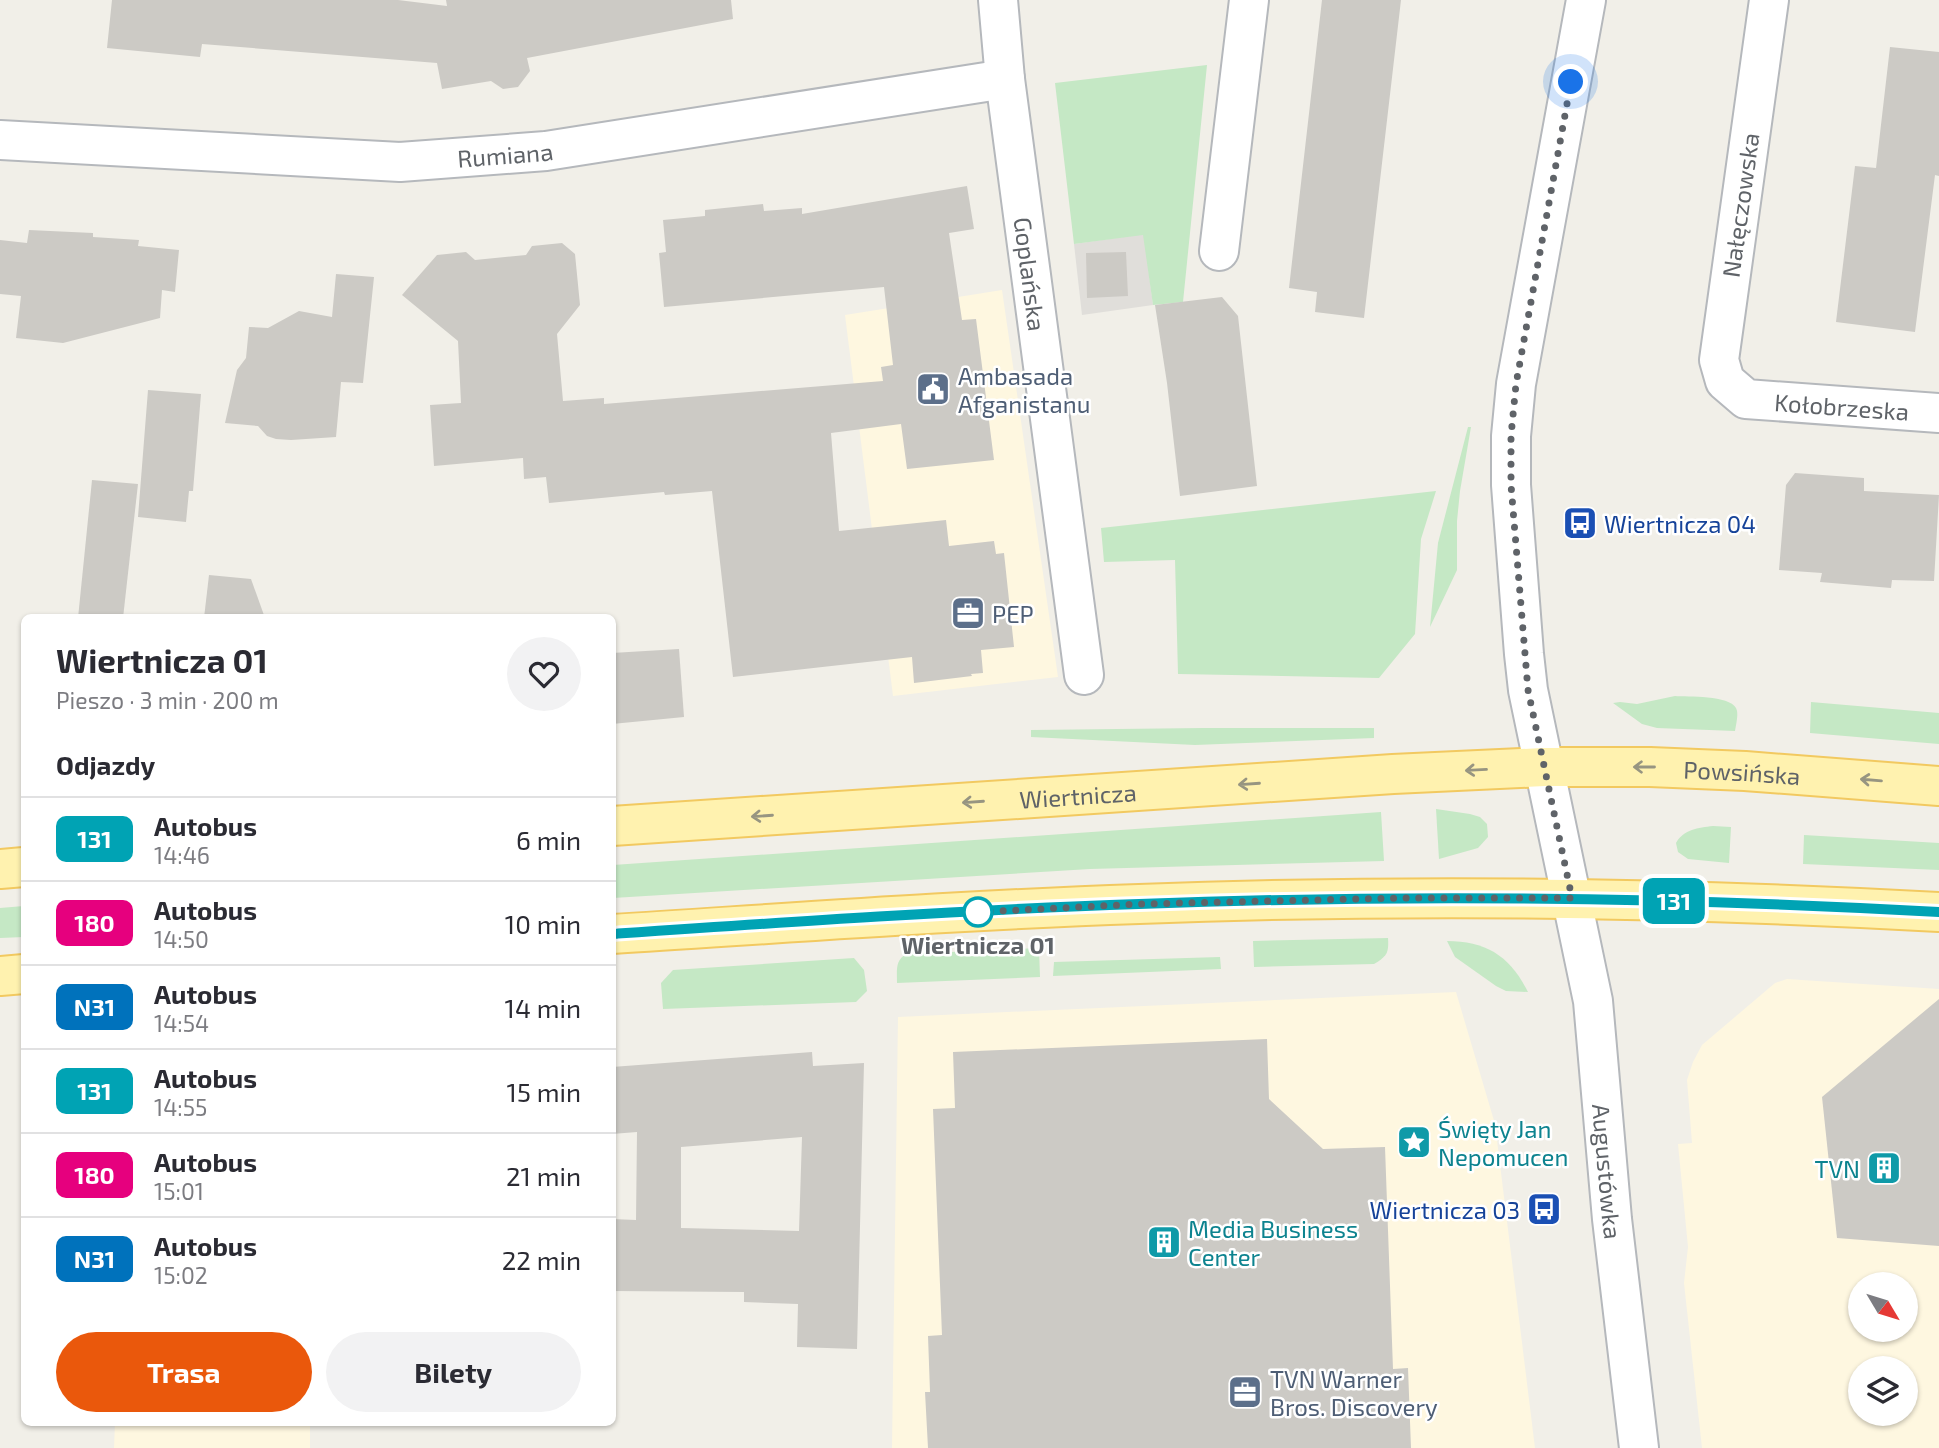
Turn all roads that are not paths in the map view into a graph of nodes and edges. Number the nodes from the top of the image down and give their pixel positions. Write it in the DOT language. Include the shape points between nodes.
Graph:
graph roads {
  1 [pos="998,0"];
  2 [pos="1249,0"];
  3 [pos="1586,0"];
  4 [pos="1769,0"];
  5 [pos="1005,79"];
  6 [pos="0,140"];
  7 [pos="1219,251"];
  8 [pos="1746,399"];
  9 [pos="1939,413"];
  10 [pos="1084,675"];
  11 [pos="1544,767"];
  12 [pos="1939,786"];
  13 [pos="616,827"];
  14 [pos="21,867"];
  15 [pos="0,869"];
  16 [pos="1572,898"];
  17 [pos="1939,912"];
  18 [pos="616,934"];
  19 [pos="21,974"];
  20 [pos="0,976"];
  21 [pos="1639,1448"];
  1 -- 5 [label="street, Goplańska"];
  2 -- 7 [label="street"];
  3 -- 11 [label="street" via="1516,384 1511,436 1524,654"];
  4 -- 8 [label="street, Nałęczowska" via="1719,360 1725,381"];
  5 -- 6 [label="street, Rumiana" via="546,151 400,162"];
  5 -- 10 [label="street, Goplańska"];
  8 -- 9 [label="street, Kołobrzeska"];
  12 -- 11 [label="main road, Powsińska, one-way" via="1745,771"];
  11 -- 13 [label="main road, Wiertnicza, one-way"];
  11 -- 16 [label="street, Augustówka"];
  14 -- 15 [label="main road"];
  16 -- 17 [label="main road"];
  16 -- 18 [label="main road" via="1140,904"];
  16 -- 21 [label="street, Augustówka" via="1593,1001"];
  19 -- 20 [label="main road"];
}
